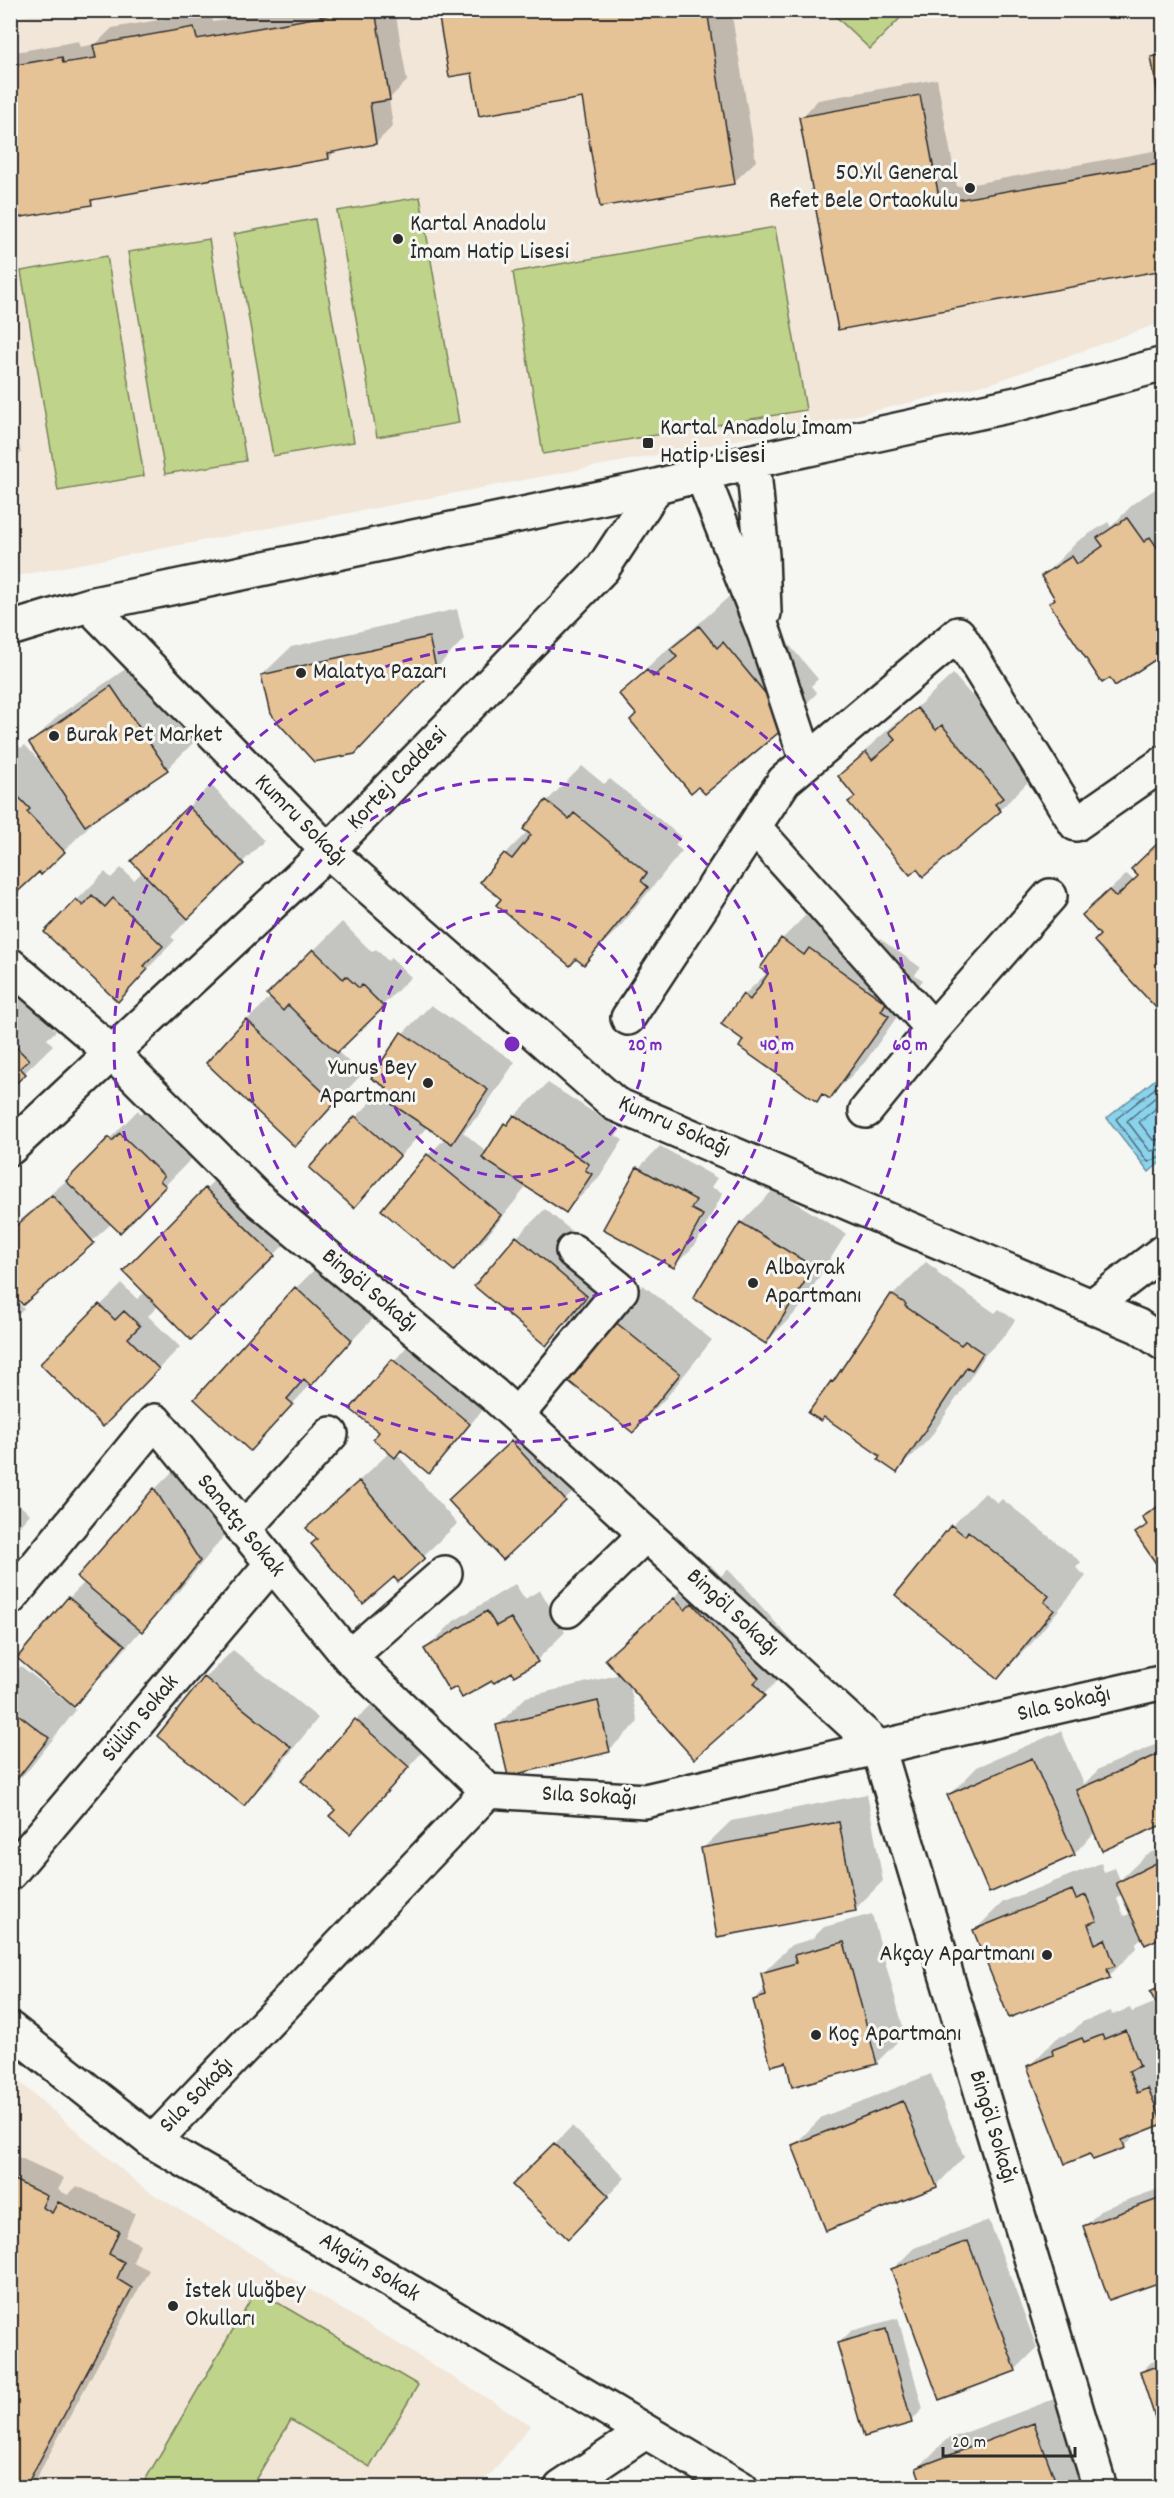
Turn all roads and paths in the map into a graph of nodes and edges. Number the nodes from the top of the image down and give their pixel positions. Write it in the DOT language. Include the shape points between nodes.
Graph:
graph roads {
  1 [pos="1164,363"];
  2 [pos="753,460"];
  3 [pos="702,475"];
  4 [pos="657,486"];
  5 [pos="89,604"];
  6 [pos="10,629"];
  7 [pos="765,636"];
  8 [pos="807,761"];
  9 [pos="1164,763"];
  10 [pos="754,827"];
  11 [pos="328,851"];
  12 [pos="1050,896"];
  13 [pos="10,965"];
  14 [pos="628,1018"];
  15 [pos="933,1029"];
  16 [pos="111,1052"];
  17 [pos="866,1111"];
  18 [pos="10,1148"];
  19 [pos="573,1251"];
  20 [pos="1164,1251"];
  21 [pos="1092,1306"];
  22 [pos="1164,1344"];
  23 [pos="517,1415"];
  24 [pos="331,1434"];
  25 [pos="243,1530"];
  26 [pos="646,1534"];
  27 [pos="271,1565"];
  28 [pos="444,1573"];
  29 [pos="10,1598"];
  30 [pos="568,1610"];
  31 [pos="349,1657"];
  32 [pos="1163,1684"];
  33 [pos="878,1747"];
  34 [pos="488,1791"];
  35 [pos="10,1873"];
  36 [pos="10,2029"];
  37 [pos="153,2142"];
  38 [pos="645,2432"];
  39 [pos="561,2487"];
  40 [pos="741,2487"];
  41 [pos="1100,2487"];
  1 -- 2 [label="street" via="1021,403"];
  2 -- 3 [label="street"];
  2 -- 7 [label="street"];
  3 -- 4 [label="street"];
  3 -- 7 [label="street"];
  4 -- 5 [label="street"];
  4 -- 11 [label="street, Kortej Caddesi" via="603,568"];
  5 -- 6 [label="street"];
  5 -- 11 [label="street, Kumru Sokağı"];
  7 -- 8 [label="street"];
  8 -- 9 [label="street" via="958,634 1076,824"];
  8 -- 10 [label="street" via="784,782"];
  10 -- 14 [label="street"];
  10 -- 15 [label="street"];
  11 -- 16 [label="street, Kortej Caddesi"];
  11 -- 21 [label="street, Kumru Sokağı" via="615,1104"];
  12 -- 15 [label="street"];
  13 -- 16 [label="street, Bingöl Sokağı"];
  15 -- 17 [label="street"];
  16 -- 18 [label="street, Kortej Caddesi"];
  16 -- 23 [label="street, Bingöl Sokağı" via="260,1201"];
  19 -- 23 [label="street" via="621,1290"];
  20 -- 21 [label="street"];
  21 -- 22 [label="street, Kumru Sokağı" via="1138,1326"];
  23 -- 26 [label="street, Bingöl Sokağı"];
  24 -- 25 [label="street"];
  25 -- 27 [label="street, Sanatçı Sokak"];
  25 -- 29 [label="street, Sanatçı Sokak" via="155,1421"];
  26 -- 30 [label="street"];
  26 -- 33 [label="street, Bingöl Sokağı"];
  27 -- 31 [label="street, Sanatçı Sokak"];
  27 -- 35 [label="street, Sülün Sokak"];
  28 -- 31 [label="street"];
  31 -- 34 [label="street, Sanatçı Sokak"];
  32 -- 33 [label="street, Sıla Sokağı"];
  33 -- 34 [label="street, Sıla Sokağı" via="645,1801"];
  33 -- 41 [label="street, Bingöl Sokağı"];
  34 -- 37 [label="street, Sıla Sokağı"];
  36 -- 37 [label="street, Akgün Sokak"];
  37 -- 38 [label="street, Akgün Sokak"];
  38 -- 39 [label="street"];
  38 -- 40 [label="street, Akgün Sokak"];
}
